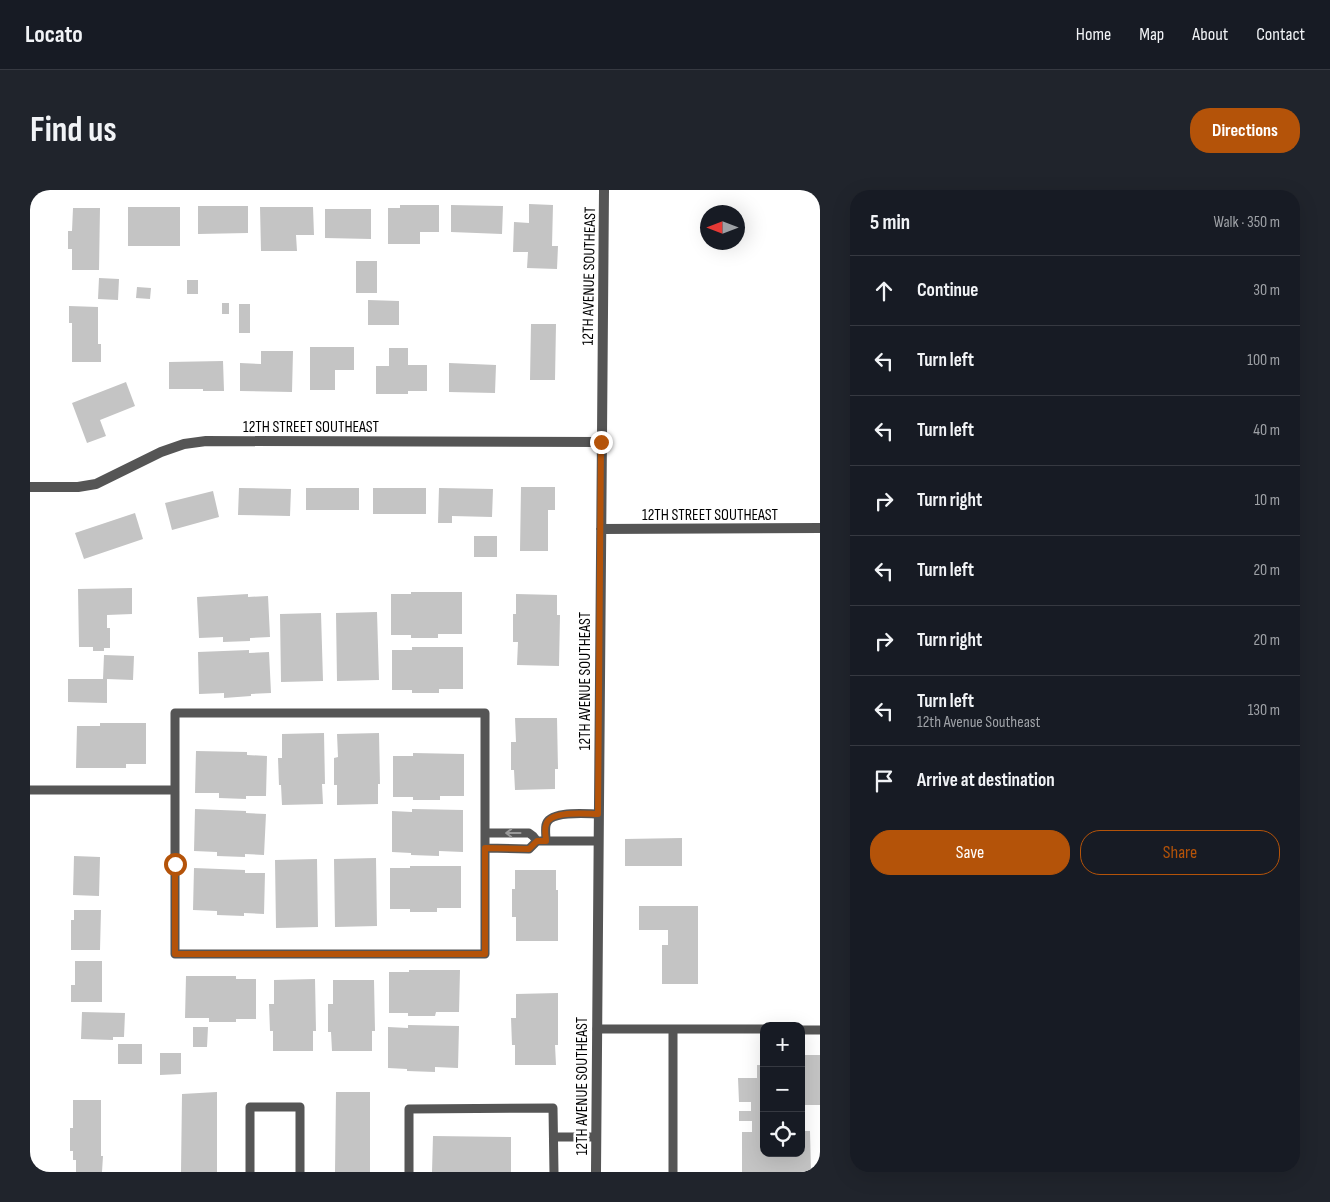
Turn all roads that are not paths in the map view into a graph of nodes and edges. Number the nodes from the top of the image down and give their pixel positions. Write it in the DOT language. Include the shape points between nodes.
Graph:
graph roads {
  1 [pos="604,190"];
  2 [pos="601,442"];
  3 [pos="30,487"];
  4 [pos="820,528"];
  5 [pos="601,529"];
  6 [pos="30,790"];
  7 [pos="175,790"];
  8 [pos="598,814"];
  9 [pos="485,834"];
  10 [pos="541,841"];
  11 [pos="598,841"];
  12 [pos="485,848"];
  13 [pos="597,1029"];
  14 [pos="673,1029"];
  15 [pos="760,1029"];
  16 [pos="805,1030"];
  17 [pos="820,1030"];
  18 [pos="554,1137"];
  19 [pos="596,1137"];
  20 [pos="250,1172"];
  21 [pos="300,1172"];
  22 [pos="409,1172"];
  23 [pos="554,1172"];
  24 [pos="596,1172"];
  25 [pos="673,1172"];
  1 -- 2 [label="street, 12TH AVENUE SOUTHEAST"];
  2 -- 3 [label="street, 12TH STREET SOUTHEAST" via="206,441 161,452 96,484"];
  2 -- 5 [label="street, 12TH AVENUE SOUTHEAST"];
  4 -- 5 [label="street, 12TH STREET SOUTHEAST"];
  5 -- 8 [label="street, 12TH AVENUE SOUTHEAST"];
  6 -- 7 [label="lane"];
  7 -- 9 [label="lane" via="175,713 485,713"];
  7 -- 12 [label="lane" via="175,954 485,954"];
  8 -- 10 [label="lane" via="552,817"];
  8 -- 11 [label="street, 12TH AVENUE SOUTHEAST"];
  10 -- 9 [label="lane, one-way" via="529,834"];
  9 -- 12 [label="lane"];
  10 -- 11 [label="lane"];
  10 -- 12 [label="lane" via="529,849"];
  11 -- 13 [label="street, 12TH AVENUE SOUTHEAST"];
  13 -- 14 [label="lane"];
  13 -- 19 [label="street, 12TH AVENUE SOUTHEAST"];
  14 -- 15 [label="lane"];
  14 -- 25 [label="lane"];
  16 -- 17 [label="lane"];
  18 -- 19 [label="lane"];
  18 -- 22 [label="lane" via="553,1108 409,1110"];
  18 -- 23 [label="lane"];
  19 -- 24 [label="street, 12TH AVENUE SOUTHEAST"];
  20 -- 21 [label="lane" via="250,1107 300,1106"];
}
